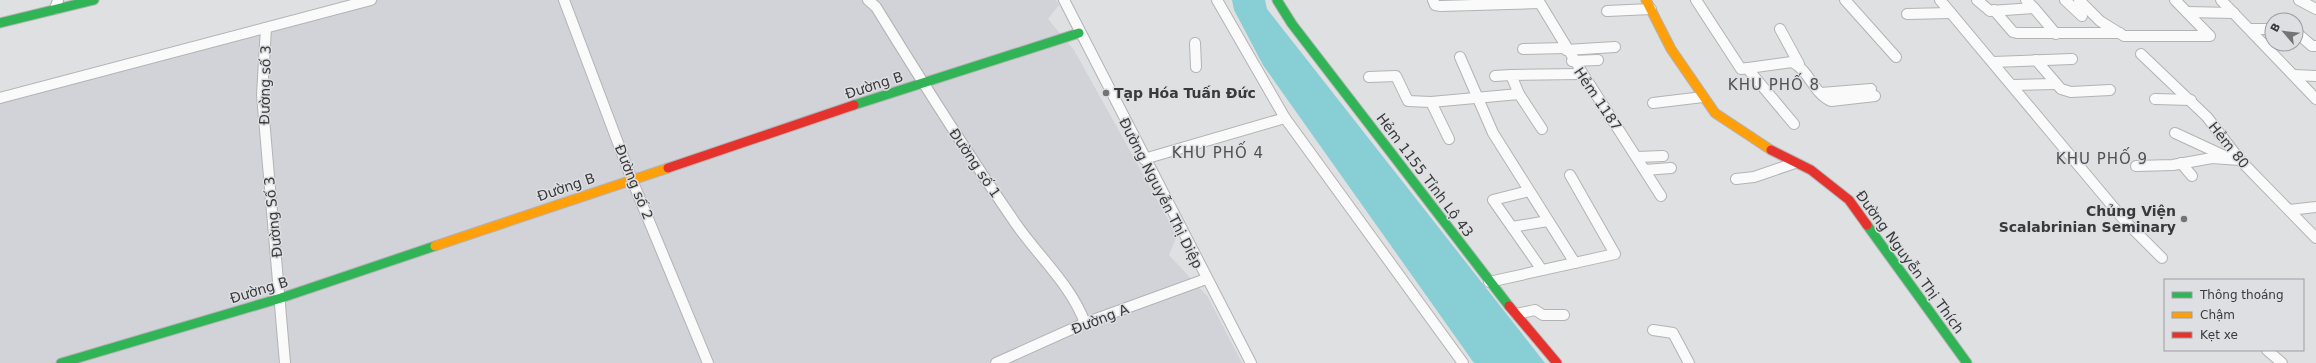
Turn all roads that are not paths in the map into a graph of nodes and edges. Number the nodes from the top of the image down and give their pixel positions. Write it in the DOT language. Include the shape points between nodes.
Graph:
graph roads {
  1 [pos="58,0"];
  2 [pos="94,0"];
  3 [pos="371,0"];
  4 [pos="564,0"];
  5 [pos="868,0"];
  6 [pos="1064,0"];
  7 [pos="1217,0"];
  8 [pos="1277,0"];
  9 [pos="1433,0"];
  10 [pos="1646,0"];
  11 [pos="1696,0"];
  12 [pos="1845,0"];
  13 [pos="1940,0"];
  14 [pos="1977,0"];
  15 [pos="2026,0"];
  16 [pos="2065,0"];
  17 [pos="2079,0"];
  18 [pos="2175,0"];
  19 [pos="2221,0"];
  20 [pos="2299,0"];
  21 [pos="1538,1"];
  22 [pos="2034,8"];
  23 [pos="1651,9"];
  24 [pos="2316,9"];
  25 [pos="54,10"];
  26 [pos="1994,10"];
  27 [pos="1607,11"];
  28 [pos="2187,12"];
  29 [pos="1951,13"];
  30 [pos="2234,13"];
  31 [pos="1908,14"];
  32 [pos="2082,16"];
  33 [pos="0,23"];
  34 [pos="266,28"];
  35 [pos="1780,29"];
  36 [pos="2251,29"];
  37 [pos="2264,29"];
  38 [pos="1079,33"];
  39 [pos="2120,33"];
  40 [pos="2056,34"];
  41 [pos="2304,39"];
  42 [pos="1195,43"];
  43 [pos="2316,46"];
  44 [pos="1615,47"];
  45 [pos="1523,49"];
  46 [pos="1565,49"];
  47 [pos="2141,54"];
  48 [pos="1460,57"];
  49 [pos="1896,57"];
  50 [pos="2072,59"];
  51 [pos="1598,60"];
  52 [pos="2036,60"];
  53 [pos="1572,61"];
  54 [pos="1993,62"];
  55 [pos="1799,64"];
  56 [pos="1196,67"];
  57 [pos="1747,68"];
  58 [pos="1580,74"];
  59 [pos="1511,75"];
  60 [pos="2294,75"];
  61 [pos="1495,76"];
  62 [pos="2316,76"];
  63 [pos="1369,77"];
  64 [pos="923,84"];
  65 [pos="2056,84"];
  66 [pos="2012,85"];
  67 [pos="2110,90"];
  68 [pos="1873,92"];
  69 [pos="1519,94"];
  70 [pos="1703,97"];
  71 [pos="0,98"];
  72 [pos="1478,98"];
  73 [pos="2155,99"];
  74 [pos="2316,99"];
  75 [pos="2191,100"];
  76 [pos="1431,102"];
  77 [pos="1653,103"];
  78 [pos="1285,118"];
  79 [pos="1794,124"];
  80 [pos="1542,129"];
  81 [pos="2176,133"];
  82 [pos="1449,139"];
  83 [pos="265,143"];
  84 [pos="1663,156"];
  85 [pos="1637,157"];
  86 [pos="1144,158"];
  87 [pos="2236,160"];
  88 [pos="1795,162"];
  89 [pos="2181,163"];
  90 [pos="2136,166"];
  91 [pos="1671,168"];
  92 [pos="1645,170"];
  93 [pos="1570,175"];
  94 [pos="2192,176"];
  95 [pos="1736,179"];
  96 [pos="632,180"];
  97 [pos="1529,191"];
  98 [pos="1661,196"];
  99 [pos="2316,207"];
  100 [pos="2289,210"];
  101 [pos="1548,221"];
  102 [pos="1512,227"];
  103 [pos="2316,238"];
  104 [pos="2162,258"];
  105 [pos="1575,263"];
  106 [pos="1542,270"];
  107 [pos="1206,279"];
  108 [pos="1489,282"];
  109 [pos="281,298"];
  110 [pos="1516,314"];
  111 [pos="1564,315"];
  112 [pos="1085,323"];
  113 [pos="1652,330"];
  114 [pos="2268,351"];
  115 [pos="61,363"];
  116 [pos="285,363"];
  117 [pos="708,363"];
  118 [pos="996,363"];
  119 [pos="1252,363"];
  120 [pos="1463,363"];
  121 [pos="1557,363"];
  122 [pos="1689,363"];
  123 [pos="1967,363"];
  124 [pos="2282,363"];
  1 -- 25 [label="street"];
  2 -- 25 [label="street"];
  3 -- 34 [label="street"];
  4 -- 96 [label="street, Đường số 2"];
  5 -- 64 [label="street, Đường số 1" via="876,7"];
  6 -- 38 [label="street, Đường Nguyễn Thị Diệp"];
  7 -- 78 [label="street"];
  8 -- 108 [label="street, Hẻm 1155 Tỉnh Lộ 43" via="1292,24"];
  9 -- 21 [label="street" via="1435,5 1441,6"];
  10 -- 23 [label="street, Đường Nguyễn Thị Thích"];
  11 -- 57 [label="street" via="1741,69"];
  12 -- 49 [label="street"];
  13 -- 29 [label="street"];
  14 -- 26 [label="street" via="1987,10"];
  15 -- 22 [label="street"];
  16 -- 32 [label="street"];
  17 -- 39 [label="street" via="2100,21"];
  18 -- 28 [label="street"];
  19 -- 30 [label="street"];
  20 -- 24 [label="street"];
  21 -- 46 [label="street, Hẻm 1187"];
  22 -- 26 [label="street"];
  22 -- 40 [label="street"];
  23 -- 27 [label="street"];
  23 -- 70 [label="street, Đường Nguyễn Thị Thích" via="1671,49"];
  25 -- 33 [label="street"];
  26 -- 40 [label="street" via="2015,32"];
  28 -- 30 [label="street"];
  28 -- 39 [label="street" via="2210,36 2124,36"];
  29 -- 31 [label="street"];
  29 -- 54 [label="street"];
  30 -- 36 [label="street"];
  34 -- 71 [label="street"];
  34 -- 83 [label="street, Đường số 3" via="262,95"];
  35 -- 55 [label="street"];
  36 -- 37 [label="street"];
  36 -- 60 [label="street"];
  38 -- 64 [label="street, Đường B"];
  38 -- 86 [label="street, Đường Nguyễn Thị Diệp"];
  39 -- 40 [label="street"];
  41 -- 43 [label="street" via="2312,46"];
  42 -- 56 [label="street"];
  44 -- 46 [label="street"];
  45 -- 46 [label="street"];
  46 -- 53 [label="street, Hẻm 1187"];
  47 -- 75 [label="street, Hẻm 80"];
  48 -- 72 [label="street"];
  50 -- 52 [label="street"];
  51 -- 53 [label="street"];
  52 -- 54 [label="street"];
  52 -- 65 [label="street"];
  53 -- 58 [label="street, Hẻm 1187"];
  54 -- 66 [label="street"];
  55 -- 57 [label="street" via="1792,62"];
  55 -- 68 [label="street" via="1821,93"];
  57 -- 79 [label="street"];
  58 -- 59 [label="street"];
  58 -- 85 [label="street, Hẻm 1187"];
  59 -- 61 [label="street"];
  59 -- 69 [label="street"];
  60 -- 62 [label="street"];
  60 -- 74 [label="street"];
  63 -- 76 [label="street" via="1396,76 1408,101"];
  64 -- 96 [label="street, Đường B"];
  64 -- 112 [label="street, Đường số 1" via="1007,211 1069,289 1080,307"];
  65 -- 66 [label="street"];
  65 -- 67 [label="street" via="2066,91"];
  66 -- 104 [label="street" via="2125,221"];
  69 -- 72 [label="street"];
  69 -- 80 [label="street"];
  70 -- 77 [label="street"];
  70 -- 88 [label="street, Đường Nguyễn Thị Thích" via="1715,113 1730,125"];
  72 -- 76 [label="street"];
  72 -- 97 [label="street" via="1493,133"];
  73 -- 75 [label="street"];
  75 -- 87 [label="street, Hẻm 80" via="2234,149"];
  76 -- 82 [label="street"];
  78 -- 86 [label="street"];
  78 -- 120 [label="street"];
  81 -- 87 [label="street"];
  83 -- 109 [label="street, Đường Số 3"];
  84 -- 85 [label="street"];
  85 -- 92 [label="street, Hẻm 1187"];
  86 -- 107 [label="street, Đường Nguyễn Thị Diệp"];
  87 -- 89 [label="street" via="2212,158"];
  87 -- 100 [label="street, Hẻm 80"];
  88 -- 95 [label="street" via="1754,177"];
  88 -- 123 [label="street, Đường Nguyễn Thị Thích" via="1817,174 1849,200"];
  89 -- 90 [label="street"];
  89 -- 94 [label="street"];
  91 -- 92 [label="street"];
  92 -- 98 [label="street, Hẻm 1187"];
  93 -- 105 [label="street" via="1615,254"];
  96 -- 109 [label="street, Đường B"];
  96 -- 117 [label="street, Đường số 2"];
  97 -- 101 [label="street"];
  97 -- 102 [label="street" via="1493,200"];
  99 -- 100 [label="street"];
  100 -- 103 [label="street, Hẻm 80"];
  101 -- 102 [label="street"];
  101 -- 105 [label="street"];
  102 -- 106 [label="street"];
  105 -- 106 [label="street"];
  106 -- 108 [label="street"];
  107 -- 112 [label="street, Đường A"];
  107 -- 119 [label="street, Đường Nguyễn Thị Diệp"];
  108 -- 110 [label="street, Hẻm 1155 Tỉnh Lộ 43"];
  109 -- 115 [label="street, Đường B"];
  109 -- 116 [label="street, Đường Số 3"];
  110 -- 111 [label="street" via="1535,310 1543,315"];
  110 -- 121 [label="street, Hẻm 1155 Tỉnh Lộ 43"];
  112 -- 118 [label="street, Đường A"];
  113 -- 122 [label="street" via="1673,333"];
  114 -- 124 [label="street"];
}
